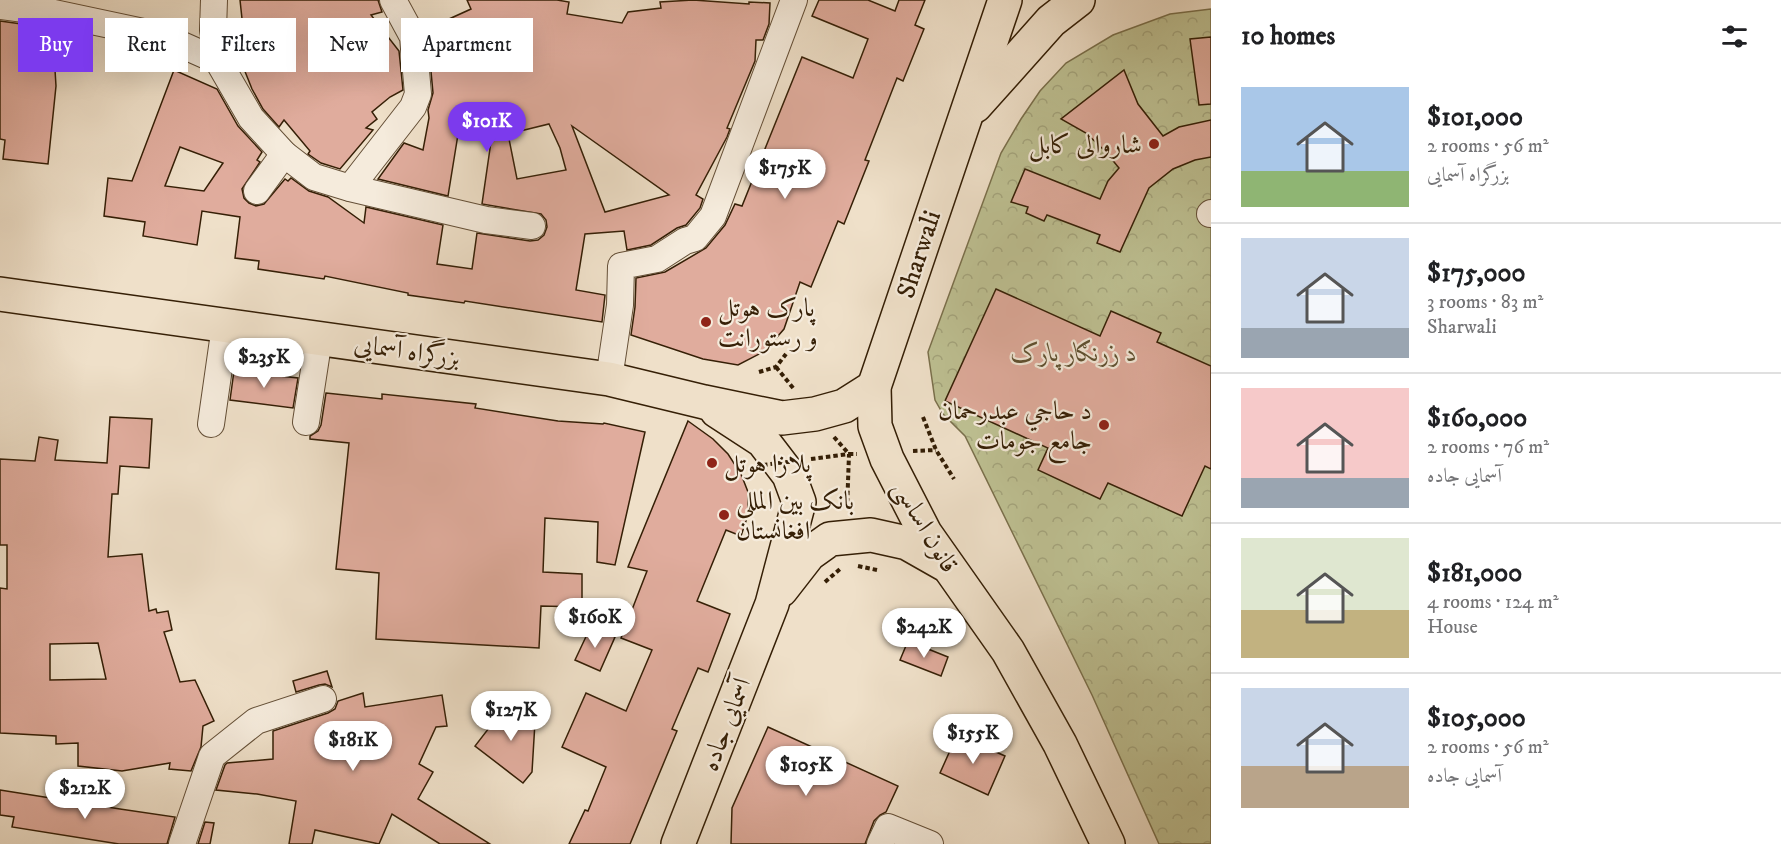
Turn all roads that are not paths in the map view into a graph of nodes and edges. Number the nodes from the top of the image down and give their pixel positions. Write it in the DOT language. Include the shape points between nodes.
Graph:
graph roads {
  1 [pos="214,0"];
  2 [pos="393,0"];
  3 [pos="794,0"];
  4 [pos="1005,0"];
  5 [pos="1078,0"];
  6 [pos="0,6"];
  7 [pos="213,18"];
  8 [pos="200,53"];
  9 [pos="224,72"];
  10 [pos="963,121"];
  11 [pos="284,154"];
  12 [pos="350,188"];
  13 [pos="257,191"];
  14 [pos="532,226"];
  15 [pos="0,294"];
  16 [pos="225,326"];
  17 [pos="319,338"];
  18 [pos="609,379"];
  19 [pos="874,387"];
  20 [pos="704,402"];
  21 [pos="306,422"];
  22 [pos="211,424"];
  23 [pos="950,567"];
  24 [pos="772,604"];
  25 [pos="323,699"];
  26 [pos="182,844"];
  27 [pos="678,844"];
  28 [pos="880,844"];
  29 [pos="930,844"];
  30 [pos="1108,844"];
  1 -- 7 [label="street"];
  2 -- 12 [label="street" via="413,37 418,94 413,107"];
  3 -- 18 [label="street" via="713,216 695,238 657,259 621,266 620,306"];
  4 -- 10 [label="highway, Sharwali"];
  5 -- 10 [label="highway" via="1030,42"];
  6 -- 8 [label="street" via="162,36"];
  9 -- 11 [label="street" via="251,118"];
  10 -- 19 [label="highway, Sharwali"];
  11 -- 12 [label="street" via="314,177"];
  11 -- 13 [label="street"];
  12 -- 14 [label="street" via="486,220"];
  15 -- 16 [label="highway, بزرگراه آسمایی"];
  16 -- 17 [label="highway, بزرگراه آسمایی"];
  16 -- 22 [label="street"];
  17 -- 18 [label="highway, بزرگراه آسمایی"];
  17 -- 21 [label="street"];
  18 -- 20 [label="highway, بزرگراه آسمایی"];
  19 -- 20 [label="highway, بزرگراه آسمایی" via="844,406 782,418"];
  19 -- 23 [label="highway, قانون اساسی" via="875,426 887,459 925,533"];
  20 -- 24 [label="highway" via="763,441 789,475 800,502"];
  23 -- 24 [label="highway" via="908,543 871,535 846,551 830,539 810,554"];
  23 -- 30 [label="highway, قانون اساسی" via="1008,651 1060,744"];
  24 -- 27 [label="highway, آسمایی جاده"];
  25 -- 26 [label="street" via="256,721 212,756"];
  28 -- 29 [label="street" via="888,827"];
}
